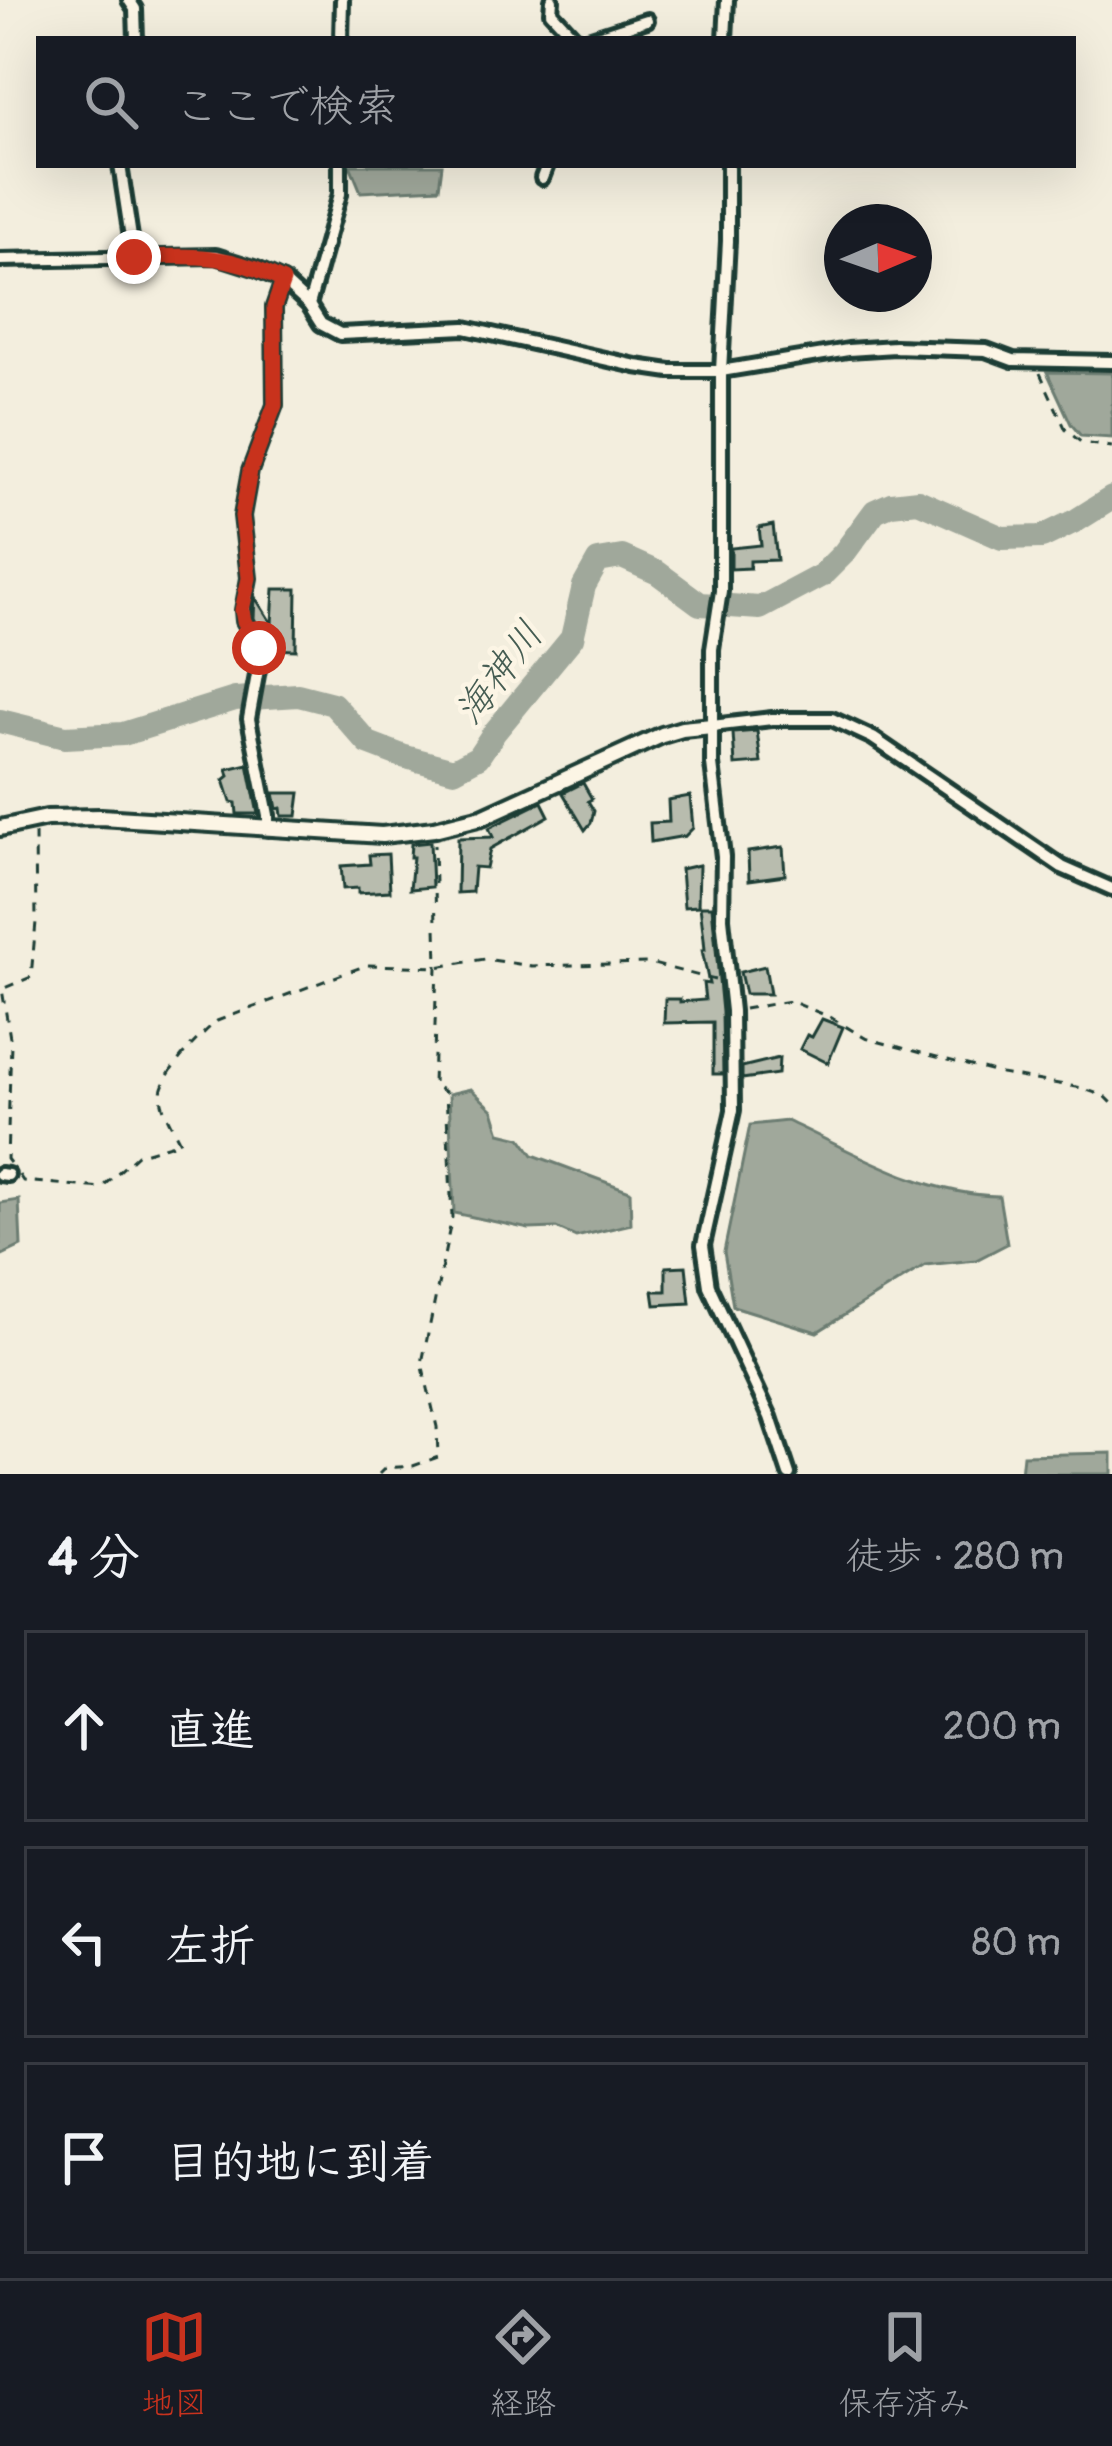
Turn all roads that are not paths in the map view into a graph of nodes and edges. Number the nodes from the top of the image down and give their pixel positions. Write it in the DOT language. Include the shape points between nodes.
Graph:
graph roads {
  1 [pos="129,0"];
  2 [pos="342,0"];
  3 [pos="552,0"];
  4 [pos="727,0"];
  5 [pos="647,20"];
  6 [pos="136,36"];
  7 [pos="340,36"];
  8 [pos="573,36"];
  9 [pos="597,36"];
  10 [pos="724,36"];
  11 [pos="120,168"];
  12 [pos="340,168"];
  13 [pos="546,168"];
  14 [pos="728,168"];
  15 [pos="542,178"];
  16 [pos="134,257"];
  17 [pos="0,260"];
  18 [pos="283,281"];
  19 [pos="309,305"];
  20 [pos="1112,362"];
  21 [pos="721,371"];
  22 [pos="712,726"];
  23 [pos="0,828"];
  24 [pos="268,829"];
  25 [pos="1112,889"];
  26 [pos="789,1474"];
  1 -- 6 [label="street"];
  2 -- 7 [label="street"];
  3 -- 8 [label="street" via="551,12"];
  4 -- 10 [label="street"];
  5 -- 9 [label="street"];
  11 -- 16 [label="street"];
  12 -- 19 [label="street"];
  13 -- 15 [label="street"];
  14 -- 21 [label="street"];
  16 -- 17 [label="street"];
  16 -- 18 [label="street" via="216,256"];
  18 -- 19 [label="street"];
  18 -- 24 [label="street" via="274,307 275,405 242,516 249,578 242,610 259,648 249,711"];
  19 -- 21 [label="street" via="340,334 465,328 636,366"];
  20 -- 21 [label="street" via="895,347"];
  21 -- 22 [label="street"];
  22 -- 24 [label="street" via="662,735 482,817 434,829"];
  22 -- 25 [label="street" via="832,718 1062,867"];
  22 -- 26 [label="street" via="733,1110 703,1245 709,1286"];
  23 -- 24 [label="street" via="101,817"];
}
